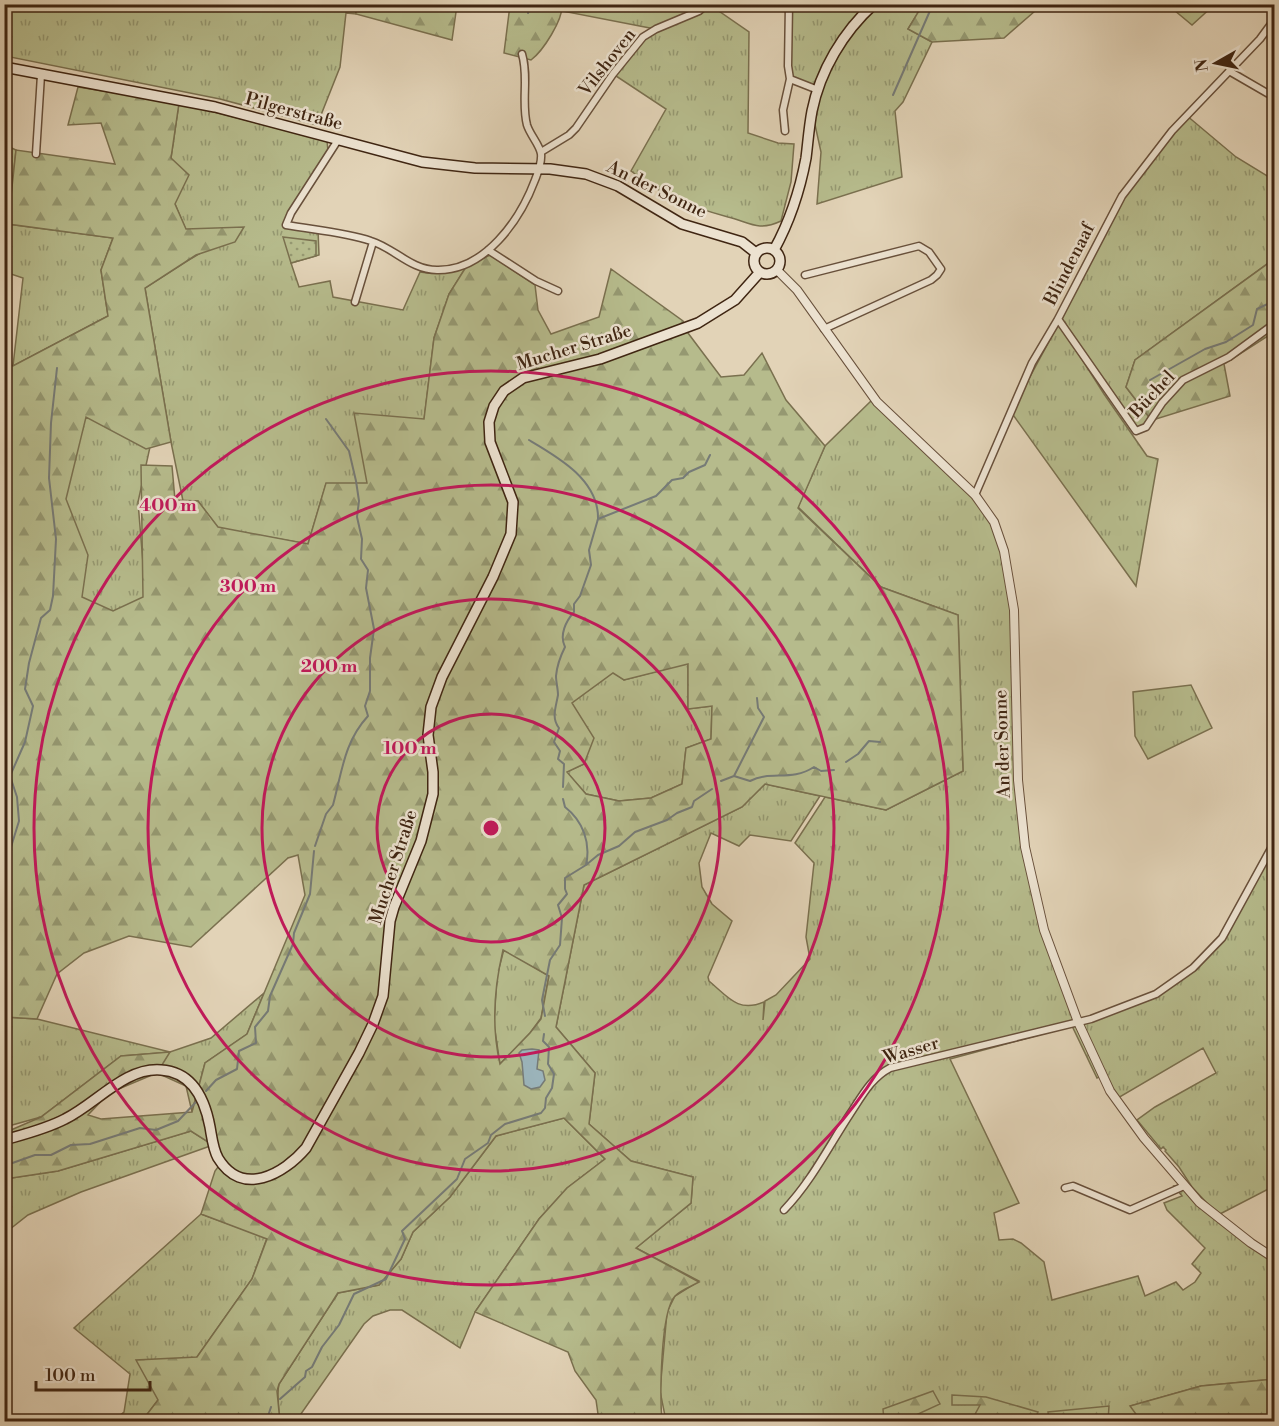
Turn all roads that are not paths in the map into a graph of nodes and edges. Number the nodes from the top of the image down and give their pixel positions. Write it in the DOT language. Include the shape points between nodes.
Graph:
graph roads {
  1 [pos="707,4"];
  2 [pos="789,4"];
  3 [pos="874,4"];
  4 [pos="1275,20"];
  5 [pos="522,54"];
  6 [pos="4,67"];
  7 [pos="1229,71"];
  8 [pos="41,75"];
  9 [pos="790,79"];
  10 [pos="818,90"];
  11 [pos="1275,97"];
  12 [pos="785,131"];
  13 [pos="338,140"];
  14 [pos="541,152"];
  15 [pos="36,154"];
  16 [pos="539,169"];
  17 [pos="373,242"];
  18 [pos="488,250"];
  19 [pos="774,250"];
  20 [pos="756,253"];
  21 [pos="777,270"];
  22 [pos="760,272"];
  23 [pos="805,275"];
  24 [pos="558,291"];
  25 [pos="355,302"];
  26 [pos="1058,319"];
  27 [pos="1275,324"];
  28 [pos="824,330"];
  29 [pos="975,495"];
  30 [pos="1275,843"];
  31 [pos="1078,1022"];
  32 [pos="4,1140"];
  33 [pos="1184,1186"];
  34 [pos="1065,1188"];
  35 [pos="784,1210"];
  36 [pos="1275,1258"];
  1 -- 14 [label="street, Vilshoven" via="643,37 576,128"];
  2 -- 9 [label="street"];
  3 -- 10 [label="main road" via="846,35"];
  4 -- 7 [label="street, Blindenaaf"];
  5 -- 14 [label="street" via="526,67 525,116"];
  6 -- 8 [label="main road, Pilgerstraße"];
  7 -- 11 [label="street"];
  7 -- 26 [label="street, Blindenaaf" via="1172,131 1122,196"];
  8 -- 13 [label="main road, Pilgerstraße" via="215,107"];
  8 -- 15 [label="street"];
  9 -- 10 [label="street"];
  9 -- 12 [label="street" via="783,110"];
  10 -- 19 [label="main road" via="800,185"];
  13 -- 16 [label="main road, Pilgerstraße" via="422,162"];
  13 -- 17 [label="street" via="286,225"];
  14 -- 16 [label="street"];
  16 -- 18 [label="street" via="517,217"];
  16 -- 20 [label="main road, An der Sonne" via="586,174 618,186 682,224 742,242"];
  17 -- 18 [label="street" via="417,266 436,270 465,264"];
  17 -- 25 [label="street"];
  18 -- 24 [label="street"];
  19 -- 20 [label="main road" via="768,247"];
  19 -- 21 [label="main road" via="780,262"];
  20 -- 22 [label="main road" via="754,262"];
  21 -- 22 [label="main road"];
  21 -- 28 [label="street, An der Sonne" via="797,290"];
  22 -- 32 [label="main road, Mucher Straße" via="735,300 698,323 600,359 523,378 504,391 494,406 489,422 490,442 513,502 511,534 431,707 428,735 433,794 421,841 390,921 383,996 354,1062 306,1148 294,1162 270,1177 257,1179 226,1168 216,1154 200,1094 183,1077 158,1069 133,1075 64,1120"];
  23 -- 28 [label="street" via="919,246 929,252 941,269 931,280"];
  26 -- 27 [label="street, Büchel" via="1136,431 1146,427 1183,380 1229,357"];
  26 -- 29 [label="street, Blindenaaf" via="1032,363"];
  28 -- 29 [label="street, An der Sonne" via="877,402"];
  29 -- 31 [label="street, An der Sonne" via="994,522 1011,585 1018,780 1025,847 1044,930"];
  30 -- 31 [label="street, Wasser" via="1230,927 1204,958 1156,994"];
  31 -- 33 [label="street, An der Sonne" via="1110,1092"];
  31 -- 35 [label="street, Wasser" via="881,1073"];
  33 -- 34 [label="street" via="1130,1210 1072,1186"];
  33 -- 36 [label="street, An der Sonne" via="1219,1219"];
}
